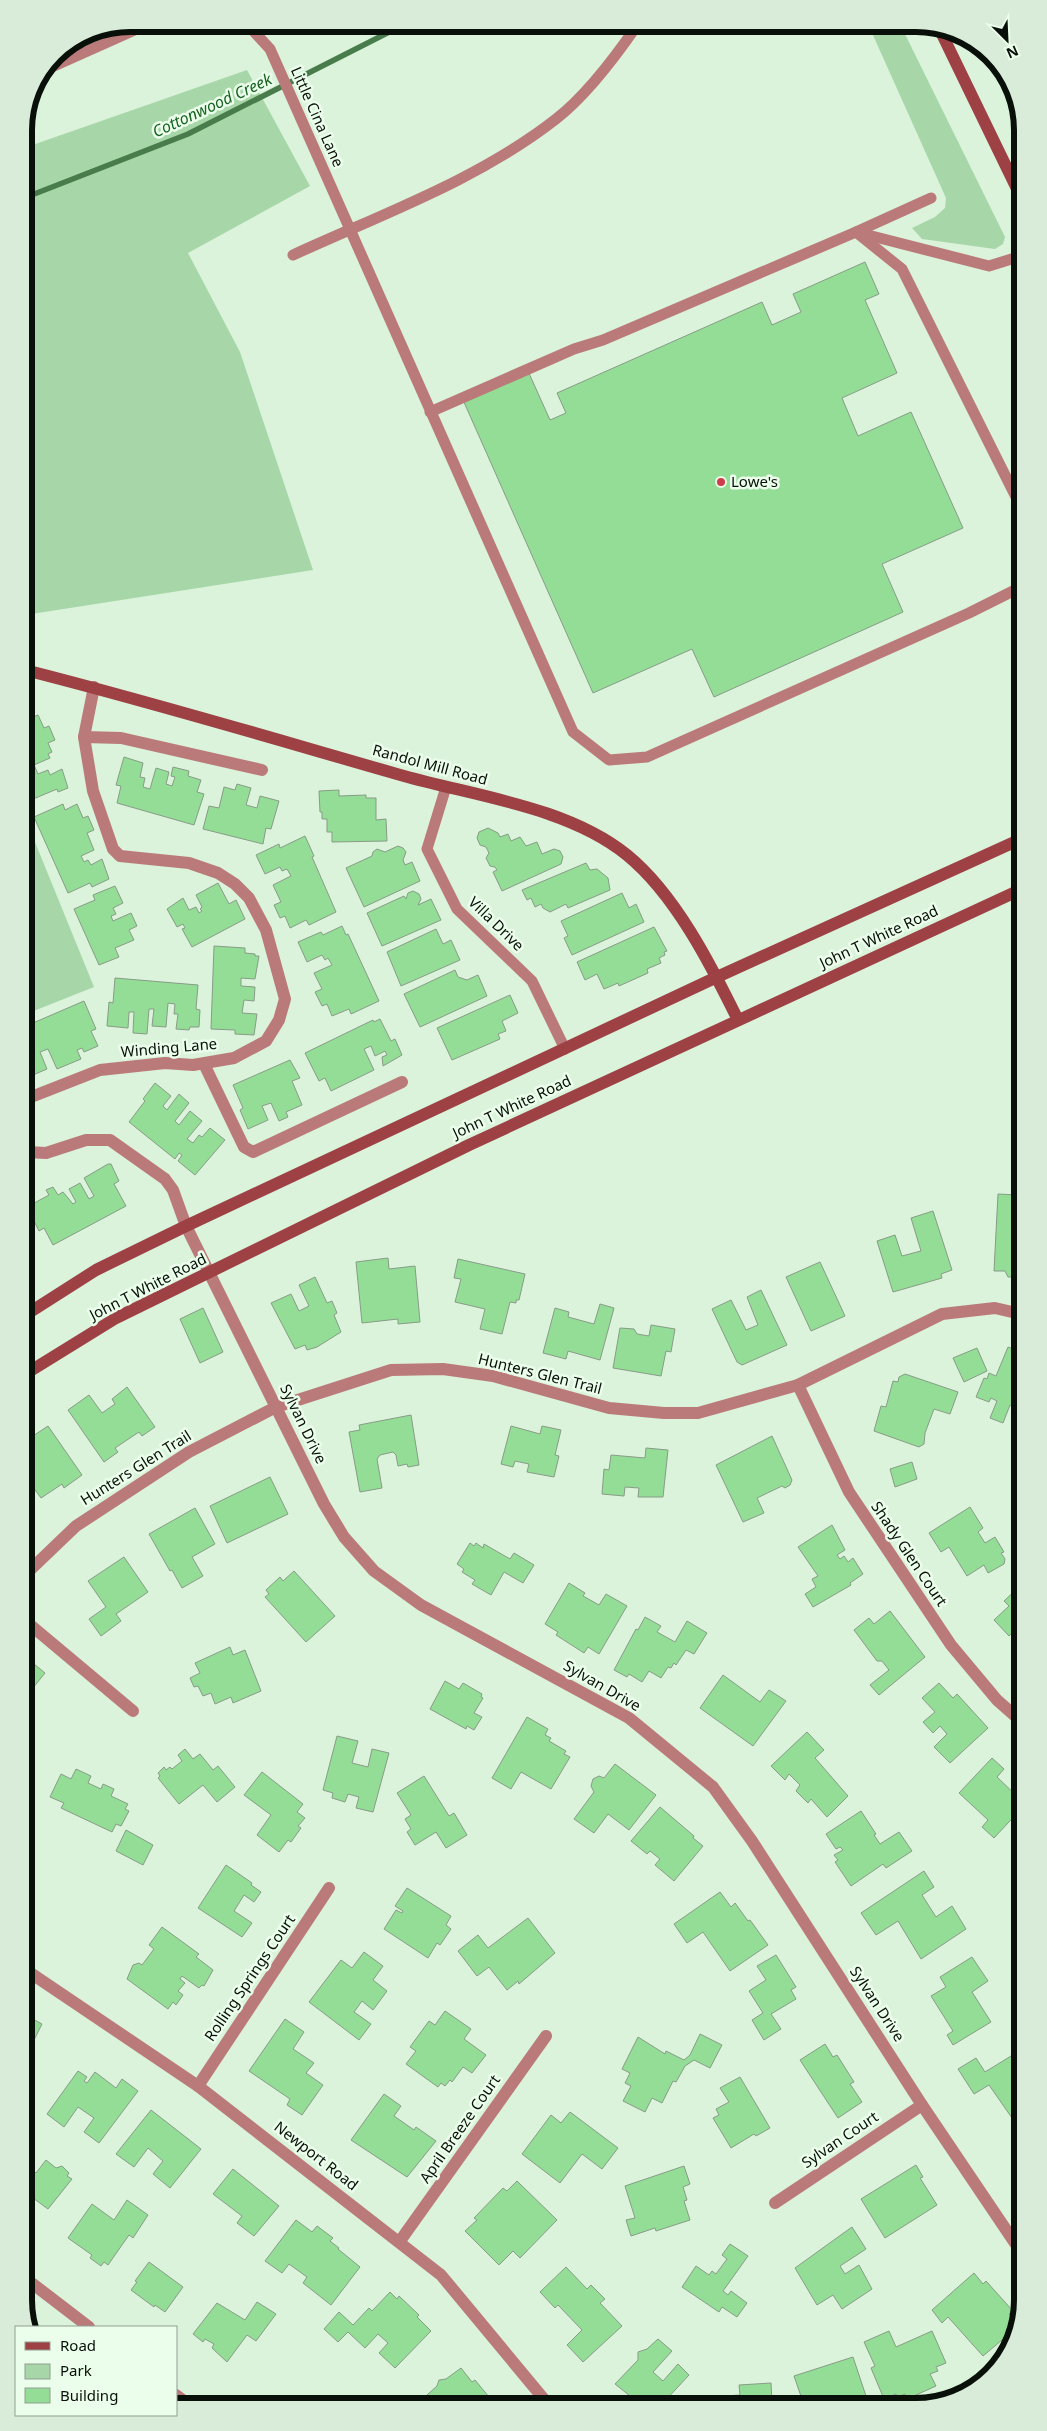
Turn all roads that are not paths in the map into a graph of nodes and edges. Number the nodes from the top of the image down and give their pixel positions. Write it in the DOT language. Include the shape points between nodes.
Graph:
graph roads {
  1 [pos="130,32"];
  2 [pos="255,32"];
  3 [pos="633,33"];
  4 [pos="943,37"];
  5 [pos="59,64"];
  6 [pos="1014,183"];
  7 [pos="931,198"];
  8 [pos="348,225"];
  9 [pos="856,232"];
  10 [pos="292,255"];
  11 [pos="1014,258"];
  12 [pos="430,412"];
  13 [pos="1014,495"];
  14 [pos="1014,590"];
  15 [pos="33,672"];
  16 [pos="94,687"];
  17 [pos="84,737"];
  18 [pos="262,770"];
  19 [pos="446,787"];
  20 [pos="1014,842"];
  21 [pos="1014,893"];
  22 [pos="717,977"];
  23 [pos="738,1020"];
  24 [pos="564,1049"];
  25 [pos="204,1064"];
  26 [pos="402,1082"];
  27 [pos="33,1096"];
  28 [pos="33,1152"];
  29 [pos="186,1226"];
  30 [pos="211,1274"];
  31 [pos="32,1311"];
  32 [pos="1014,1312"];
  33 [pos="32,1370"];
  34 [pos="798,1385"];
  35 [pos="276,1407"];
  36 [pos="32,1568"];
  37 [pos="32,1627"];
  38 [pos="133,1711"];
  39 [pos="1014,1715"];
  40 [pos="329,1888"];
  41 [pos="32,1974"];
  42 [pos="546,2036"];
  43 [pos="198,2086"];
  44 [pos="922,2105"];
  45 [pos="775,2203"];
  46 [pos="400,2241"];
  47 [pos="1014,2242"];
  48 [pos="32,2283"];
  49 [pos="88,2326"];
  50 [pos="543,2398"];
  1 -- 5 [label="lane"];
  2 -- 8 [label="lane, Little Cina Lane" via="270,49"];
  3 -- 8 [label="lane" via="558,118 525,142 488,166"];
  4 -- 6 [label="street"];
  7 -- 9 [label="lane"];
  8 -- 10 [label="lane"];
  8 -- 12 [label="lane, Little Cina Lane"];
  9 -- 11 [label="lane" via="990,266"];
  9 -- 12 [label="lane"];
  9 -- 13 [label="lane" via="902,269"];
  12 -- 14 [label="lane, Little Cina Lane" via="573,732 609,760 647,757"];
  15 -- 16 [label="street, Randol Mill Road"];
  16 -- 17 [label="street, Winding Lane"];
  16 -- 19 [label="street, Randol Mill Road"];
  17 -- 18 [label="street" via="121,738"];
  17 -- 25 [label="street, Winding Lane" via="93,792 114,849 120,856 189,863 218,873 249,898 266,930 285,999 279,1020 266,1040 234,1058"];
  19 -- 22 [label="street, Randol Mill Road" via="530,807 580,827 625,854 648,874 686,925"];
  19 -- 24 [label="lane, Villa Drive" via="426,849 457,909 532,981"];
  20 -- 22 [label="street, John T White Road"];
  21 -- 23 [label="street, John T White Road"];
  22 -- 23 [label="street, Randol Mill Road"];
  22 -- 24 [label="street, John T White Road"];
  23 -- 30 [label="street, John T White Road" via="469,1145"];
  24 -- 29 [label="street, John T White Road"];
  25 -- 26 [label="street" via="244,1147 253,1152"];
  25 -- 27 [label="street, Winding Lane" via="165,1063 100,1070"];
  28 -- 29 [label="street, Sylvan Drive" via="46,1153 86,1140 110,1140 165,1180 173,1190"];
  29 -- 30 [label="street, Sylvan Drive"];
  29 -- 31 [label="street, John T White Road" via="96,1270"];
  30 -- 33 [label="street, John T White Road" via="116,1318"];
  30 -- 35 [label="street, Sylvan Drive"];
  32 -- 34 [label="street, Hunters Glen Trail" via="995,1308 942,1314"];
  34 -- 35 [label="street, Hunters Glen Trail" via="698,1413 664,1413 610,1408 493,1376 443,1369 392,1370"];
  34 -- 39 [label="street, Shady Glen Court" via="849,1492 950,1644 997,1700"];
  35 -- 36 [label="street, Hunters Glen Trail" via="189,1452 76,1526"];
  35 -- 44 [label="street, Sylvan Drive" via="324,1504 344,1537 374,1571 420,1605 629,1718 713,1787 752,1841"];
  37 -- 38 [label="street"];
  40 -- 43 [label="street, Rolling Springs Court"];
  41 -- 43 [label="street, Newport Road"];
  42 -- 46 [label="street, April Breeze Court"];
  43 -- 46 [label="street, Newport Road"];
  44 -- 45 [label="street, Sylvan Court"];
  44 -- 47 [label="street, Sylvan Drive"];
  46 -- 50 [label="street, Newport Road" via="441,2275"];
  48 -- 49 [label="street"];
}
